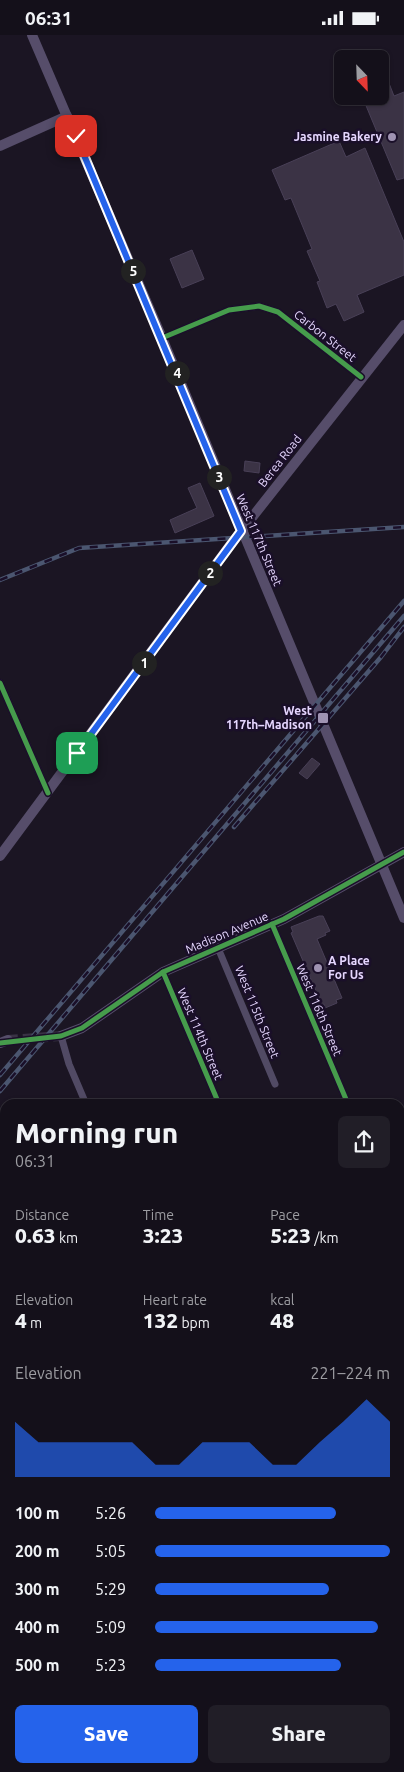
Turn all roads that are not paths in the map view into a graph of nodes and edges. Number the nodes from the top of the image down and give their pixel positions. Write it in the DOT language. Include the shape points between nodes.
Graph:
graph roads {
  1 [pos="32,35"];
  2 [pos="67,116"];
  3 [pos="0,146"];
  4 [pos="404,325"];
  5 [pos="162,338"];
  6 [pos="362,377"];
  7 [pos="241,531"];
  8 [pos="0,683"];
  9 [pos="48,793"];
  10 [pos="404,852"];
  11 [pos="0,856"];
  12 [pos="382,865"];
  13 [pos="404,918"];
  14 [pos="272,924"];
  15 [pos="218,948"];
  16 [pos="164,972"];
  17 [pos="61,1036"];
  18 [pos="275,1084"];
  19 [pos="84,1099"];
  20 [pos="217,1099"];
  21 [pos="346,1099"];
  1 -- 2 [label="main road, West 117th Street"];
  2 -- 3 [label="main road"];
  2 -- 5 [label="main road, West 117th Street"];
  4 -- 6 [label="main road, Berea Road"];
  5 -- 6 [label="street, Carbon Street" via="229,310 259,306 278,312"];
  5 -- 7 [label="main road, West 117th Street"];
  6 -- 7 [label="main road, Berea Road"];
  7 -- 9 [label="main road, Berea Road"];
  7 -- 12 [label="main road, West 117th Street"];
  8 -- 9 [label="street"];
  9 -- 11 [label="main road, Berea Road"];
  10 -- 12 [label="main road, Madison Avenue"];
  12 -- 13 [label="main road, West 117th Street"];
  12 -- 14 [label="main road, Madison Avenue"];
  14 -- 15 [label="main road, Madison Avenue"];
  14 -- 21 [label="street, West 116th Street"];
  15 -- 16 [label="main road, Madison Avenue"];
  15 -- 18 [label="street, West 115th Street"];
  16 -- 17 [label="main road, Madison Avenue" via="82,1028"];
  16 -- 20 [label="street, West 114th Street"];
  17 -- 19 [label="street"];
}
